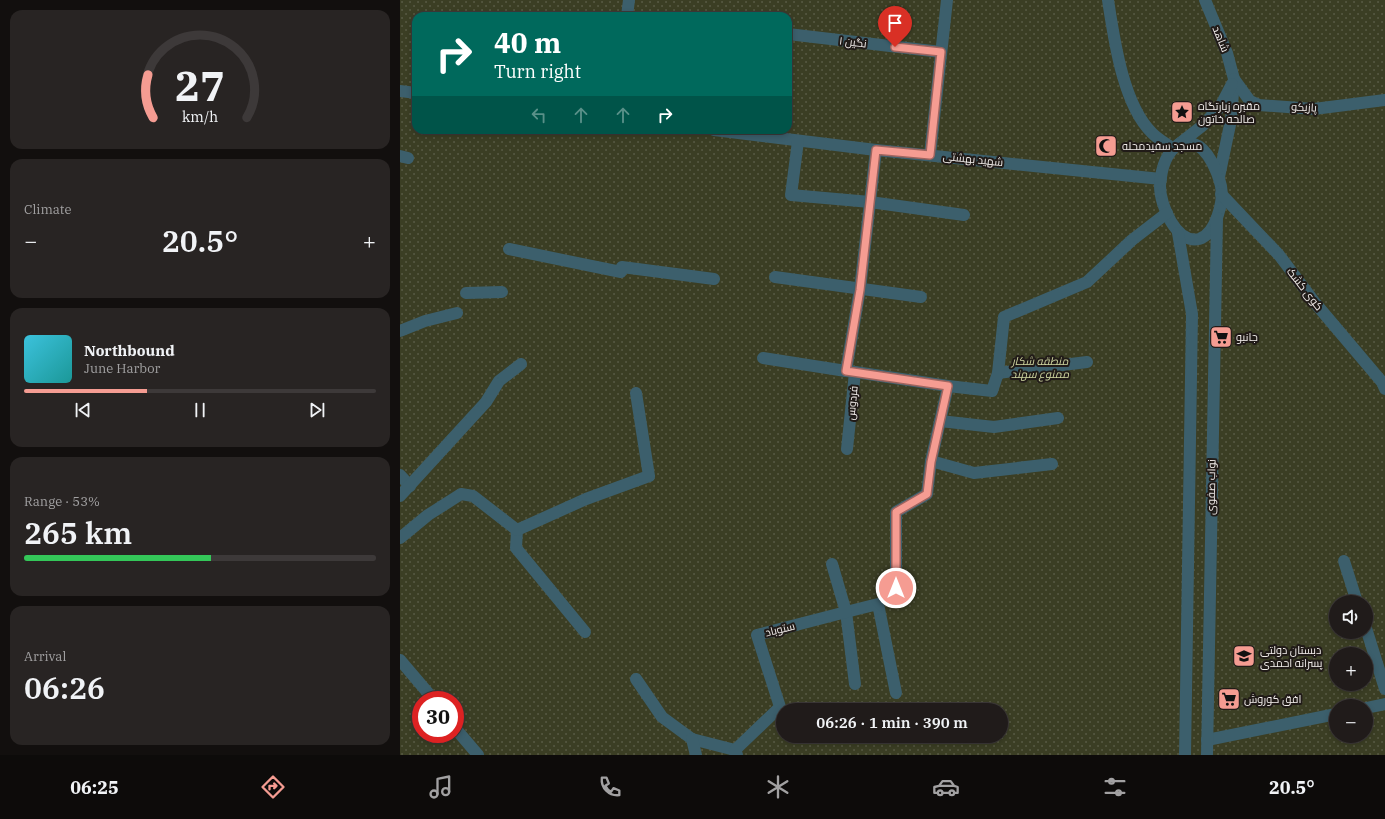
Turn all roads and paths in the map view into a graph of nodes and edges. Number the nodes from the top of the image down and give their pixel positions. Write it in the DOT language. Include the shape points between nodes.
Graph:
graph roads {
  1 [pos="629,0"];
  2 [pos="947,0"];
  3 [pos="1108,0"];
  4 [pos="1206,0"];
  5 [pos="627,12"];
  6 [pos="792,34"];
  7 [pos="941,52"];
  8 [pos="1234,79"];
  9 [pos="400,91"];
  10 [pos="412,92"];
  11 [pos="1385,100"];
  12 [pos="745,134"];
  13 [pos="798,141"];
  14 [pos="1175,146"];
  15 [pos="876,150"];
  16 [pos="930,155"];
  17 [pos="1218,178"];
  18 [pos="1161,179"];
  19 [pos="1221,194"];
  20 [pos="870,202"];
  21 [pos="1167,213"];
  22 [pos="964,215"];
  23 [pos="1217,218"];
  24 [pos="1178,233"];
  25 [pos="509,249"];
  26 [pos="775,277"];
  27 [pos="714,279"];
  28 [pos="860,290"];
  29 [pos="502,292"];
  30 [pos="466,293"];
  31 [pos="921,297"];
  32 [pos="458,313"];
  33 [pos="400,331"];
  34 [pos="763,358"];
  35 [pos="1087,362"];
  36 [pos="521,364"];
  37 [pos="851,372"];
  38 [pos="998,373"];
  39 [pos="948,386"];
  40 [pos="1385,388"];
  41 [pos="636,393"];
  42 [pos="1058,418"];
  43 [pos="940,421"];
  44 [pos="847,449"];
  45 [pos="931,462"];
  46 [pos="1052,464"];
  47 [pos="400,475"];
  48 [pos="410,486"];
  49 [pos="400,496"];
  50 [pos="517,530"];
  51 [pos="400,538"];
  52 [pos="1344,562"];
  53 [pos="832,564"];
  54 [pos="896,588"];
  55 [pos="1355,595"];
  56 [pos="846,612"];
  57 [pos="585,632"];
  58 [pos="1369,639"];
  59 [pos="400,660"];
  60 [pos="636,679"];
  61 [pos="855,684"];
  62 [pos="1385,689"];
  63 [pos="426,691"];
  64 [pos="896,693"];
  65 [pos="1385,704"];
  66 [pos="1373,707"];
  67 [pos="1329,715"];
  68 [pos="464,739"];
  69 [pos="692,740"];
  70 [pos="1207,740"];
  71 [pos="736,753"];
  72 [pos="478,755"];
  73 [pos="696,755"];
  74 [pos="1185,755"];
  75 [pos="1207,755"];
  1 -- 5 [label="street"];
  2 -- 7 [label="street"];
  3 -- 14 [label="street" via="1120,66 1137,113 1152,133"];
  4 -- 8 [label="street, شاهد" via="1227,53"];
  6 -- 7 [label="street, نگین ۱"];
  7 -- 16 [label="street"];
  8 -- 11 [label="street, پازیکو" via="1250,101 1259,105 1314,109"];
  8 -- 14 [label="street" via="1220,107 1202,126"];
  8 -- 17 [label="street" via="1231,120"];
  9 -- 10 [label="street"];
  12 -- 13 [label="street, شهید بهشتی"];
  13 -- 15 [label="street, شهید بهشتی"];
  13 -- 20 [label="street" via="791,195"];
  14 -- 17 [label="street" via="1194,144 1205,152"];
  14 -- 18 [label="street" via="1167,157"];
  15 -- 16 [label="street, شهید بهشتی"];
  15 -- 20 [label="street, فردوس"];
  16 -- 18 [label="street, شهید بهشتی"];
  17 -- 19 [label="street"];
  18 -- 21 [label="street" via="1160,187"];
  19 -- 23 [label="street"];
  19 -- 40 [label="street, کوی کشک" via="1279,254 1316,304"];
  20 -- 22 [label="street"];
  20 -- 28 [label="street, فردوس"];
  21 -- 24 [label="street"];
  21 -- 38 [label="street" via="1132,240 1087,282 1004,317"];
  23 -- 24 [label="street" via="1210,232 1200,238 1190,239"];
  23 -- 70 [label="street, نواب صفوی"];
  24 -- 74 [label="street, نواب صفوی" via="1192,314"];
  25 -- 27 [label="street" via="621,272 622,267"];
  26 -- 28 [label="street"];
  28 -- 31 [label="street"];
  28 -- 37 [label="street, فردوس"];
  29 -- 30 [label="street"];
  32 -- 33 [label="street" via="425,321"];
  34 -- 37 [label="street"];
  35 -- 38 [label="street"];
  36 -- 48 [label="street" via="499,381 486,402"];
  37 -- 39 [label="street"];
  37 -- 44 [label="street, فردوس"];
  38 -- 39 [label="street" via="992,392"];
  39 -- 43 [label="street"];
  41 -- 50 [label="street" via="649,476 586,498"];
  42 -- 43 [label="street" via="994,428"];
  43 -- 45 [label="street"];
  45 -- 46 [label="street" via="974,473"];
  45 -- 54 [label="street" via="927,494 896,512"];
  47 -- 48 [label="street"];
  48 -- 49 [label="street"];
  50 -- 51 [label="street" via="474,496 461,494 428,515"];
  50 -- 57 [label="street" via="516,548"];
  52 -- 55 [label="street"];
  53 -- 56 [label="street"];
  56 -- 61 [label="street"];
  56 -- 64 [label="street" via="878,604"];
  56 -- 71 [label="street, ستوباد" via="757,635 780,707"];
  58 -- 62 [label="street"];
  59 -- 63 [label="street"];
  60 -- 69 [label="street" via="662,717"];
  65 -- 66 [label="street"];
  67 -- 70 [label="street"];
  68 -- 72 [label="street"];
  69 -- 71 [label="street"];
  69 -- 73 [label="street"];
  70 -- 75 [label="street, نواب صفوی"];
}
